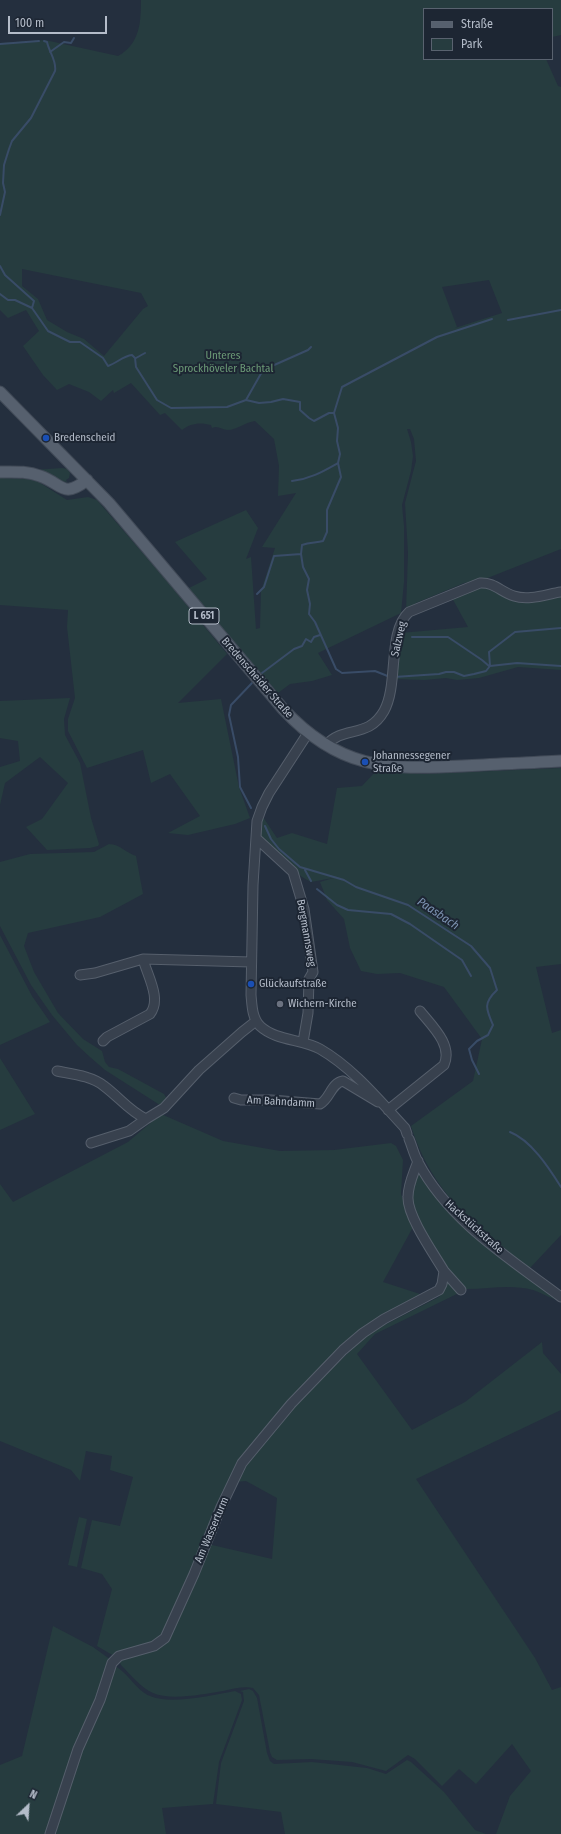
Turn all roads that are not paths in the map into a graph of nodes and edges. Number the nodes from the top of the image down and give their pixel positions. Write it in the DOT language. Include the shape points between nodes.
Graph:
graph roads {
  1 [pos="0,392"];
  2 [pos="0,472"];
  3 [pos="87,480"];
  4 [pos="561,592"];
  5 [pos="308,733"];
  6 [pos="326,745"];
  7 [pos="561,761"];
  8 [pos="256,838"];
  9 [pos="143,959"];
  10 [pos="251,962"];
  11 [pos="80,975"];
  12 [pos="420,1011"];
  13 [pos="256,1022"];
  14 [pos="103,1041"];
  15 [pos="303,1042"];
  16 [pos="56,1071"];
  17 [pos="234,1098"];
  18 [pos="386,1107"];
  19 [pos="146,1119"];
  20 [pos="91,1144"];
  21 [pos="418,1161"];
  22 [pos="444,1272"];
  23 [pos="461,1290"];
  24 [pos="561,1297"];
  25 [pos="50,1834"];
  1 -- 3 [label="main road, Bredenscheider Straße / L 651"];
  2 -- 3 [label="main road" via="30,473 71,490 78,488"];
  3 -- 5 [label="main road, Bredenscheider Straße / L 651" via="283,709"];
  4 -- 6 [label="street, Salzweg" via="522,598 510,595 490,584 480,583 416,607 402,621 396,643 388,702 377,720 358,732 332,738"];
  5 -- 6 [label="main road, Bredenscheider Straße / L 651"];
  5 -- 8 [label="street" via="265,800 257,820"];
  6 -- 7 [label="main road, Bredenscheider Straße / L 651" via="351,758 406,768"];
  8 -- 10 [label="street"];
  8 -- 15 [label="street, Bergmannsweg" via="293,872 304,909 313,972 308,979 308,1013"];
  9 -- 10 [label="street"];
  9 -- 11 [label="street"];
  9 -- 14 [label="street" via="156,999 155,1008 150,1014"];
  10 -- 13 [label="street" via="252,1010"];
  12 -- 18 [label="street" via="438,1034 446,1049 447,1058 444,1065"];
  13 -- 15 [label="street, Hackstückstraße" via="270,1033"];
  13 -- 19 [label="street" via="204,1065 164,1108"];
  15 -- 18 [label="street, Hackstückstraße" via="319,1048 343,1065"];
  16 -- 19 [label="street" via="87,1078 103,1085"];
  17 -- 18 [label="street, Am Bahndamm" via="320,1104 326,1101 335,1086 343,1081"];
  18 -- 21 [label="street, Hackstückstraße" via="405,1128"];
  19 -- 20 [label="street" via="129,1131"];
  21 -- 22 [label="street" via="409,1187 409,1208"];
  21 -- 24 [label="street, Hackstückstraße" via="443,1200 477,1233"];
  22 -- 23 [label="street"];
  22 -- 25 [label="street, Am Wasserturm" via="439,1290 384,1319 343,1350 291,1404 242,1463 164,1638 154,1646 119,1656 112,1663 100,1700 78,1749"];
}
